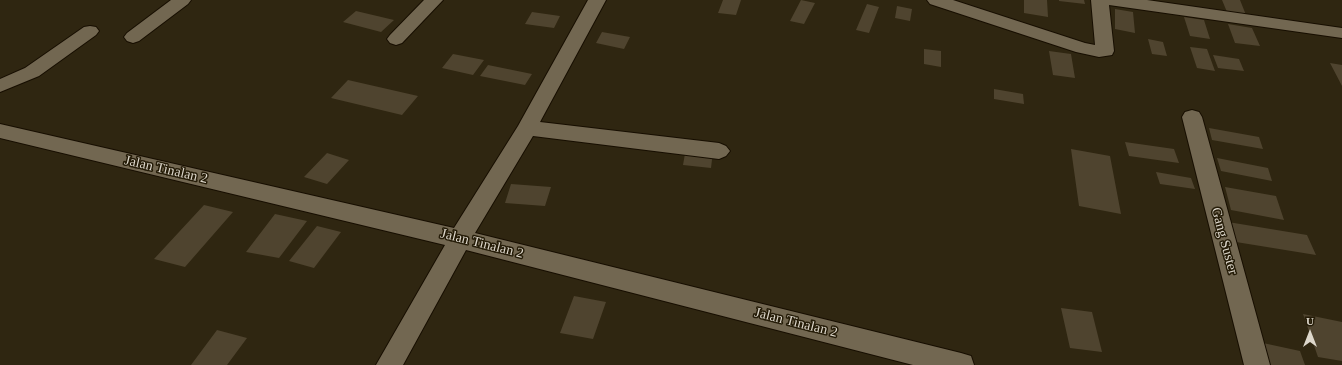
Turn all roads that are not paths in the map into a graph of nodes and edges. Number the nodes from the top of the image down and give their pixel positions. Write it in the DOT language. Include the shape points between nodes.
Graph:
graph roads {
  1 [pos="182,0"];
  2 [pos="434,0"];
  3 [pos="597,0"];
  4 [pos="936,0"];
  5 [pos="1100,0"];
  6 [pos="1111,0"];
  7 [pos="90,31"];
  8 [pos="1342,33"];
  9 [pos="133,37"];
  10 [pos="396,39"];
  11 [pos="0,86"];
  12 [pos="1192,117"];
  13 [pos="527,128"];
  14 [pos="0,130"];
  15 [pos="720,152"];
  16 [pos="460,239"];
  17 [pos="388,365"];
  18 [pos="961,365"];
  19 [pos="1257,365"];
  1 -- 9 [label="street"];
  2 -- 10 [label="street"];
  3 -- 13 [label="street"];
  4 -- 5 [label="street" via="1075,46 1105,51"];
  6 -- 8 [label="street"];
  7 -- 11 [label="street" via="32,72"];
  12 -- 19 [label="street, Gang Suster"];
  13 -- 15 [label="street"];
  13 -- 16 [label="street"];
  14 -- 16 [label="street, Jalan Tinalan 2"];
  16 -- 17 [label="street"];
  16 -- 18 [label="street, Jalan Tinalan 2"];
}
